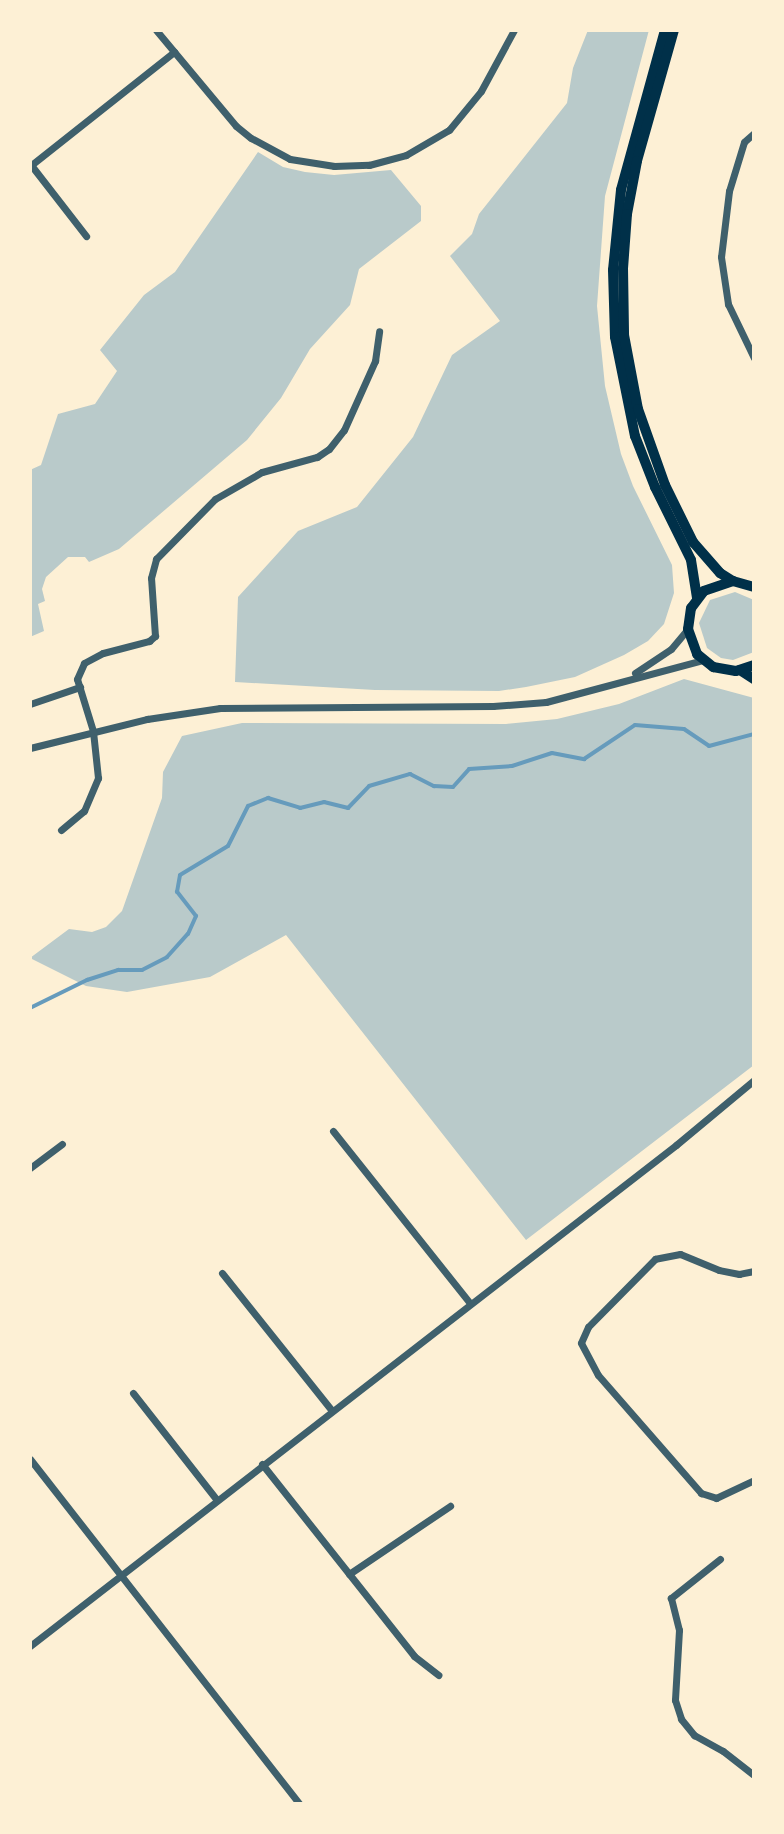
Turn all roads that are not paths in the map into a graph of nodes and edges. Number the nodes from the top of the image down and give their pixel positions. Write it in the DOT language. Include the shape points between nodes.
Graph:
graph roads {
  1 [pos="156,30"];
  2 [pos="514,30"];
  3 [pos="665,30"];
  4 [pos="674,30"];
  5 [pos="174,52"];
  6 [pos="752,134"];
  7 [pos="30,166"];
  8 [pos="86,236"];
  9 [pos="379,331"];
  10 [pos="754,358"];
  11 [pos="733,581"];
  12 [pos="754,587"];
  13 [pos="697,599"];
  14 [pos="688,629"];
  15 [pos="703,660"];
  16 [pos="754,665"];
  17 [pos="740,670"];
  18 [pos="629,678"];
  19 [pos="754,679"];
  20 [pos="80,687"];
  21 [pos="30,704"];
  22 [pos="93,731"];
  23 [pos="30,748"];
  24 [pos="61,830"];
  25 [pos="754,1080"];
  26 [pos="333,1131"];
  27 [pos="62,1144"];
  28 [pos="30,1168"];
  29 [pos="754,1271"];
  30 [pos="222,1273"];
  31 [pos="470,1303"];
  32 [pos="133,1393"];
  33 [pos="332,1411"];
  34 [pos="30,1459"];
  35 [pos="262,1464"];
  36 [pos="754,1480"];
  37 [pos="217,1500"];
  38 [pos="450,1506"];
  39 [pos="720,1559"];
  40 [pos="121,1574"];
  41 [pos="349,1574"];
  42 [pos="30,1646"];
  43 [pos="438,1675"];
  44 [pos="754,1775"];
  45 [pos="300,1804"];
  1 -- 5 [label="street"];
  2 -- 5 [label="street" via="493,74 449,130 406,155 369,165 312,163 268,149 236,126"];
  3 -- 13 [label="main road" via="617,217 615,337 635,436 691,560"];
  4 -- 11 [label="main road" via="627,214 624,335 638,409 665,485 693,542"];
  5 -- 7 [label="street"];
  6 -- 10 [label="street" via="744,142 729,191 721,257 728,304"];
  7 -- 8 [label="street"];
  9 -- 20 [label="street" via="375,361 336,442 317,457 241,482 176,535 156,559 151,578 155,636 90,658 79,671"];
  11 -- 12 [label="main road"];
  11 -- 13 [label="main road" via="713,586"];
  13 -- 14 [label="main road"];
  14 -- 15 [label="main road"];
  14 -- 18 [label="street" via="671,649"];
  15 -- 17 [label="main road" via="724,670"];
  15 -- 18 [label="street"];
  16 -- 17 [label="main road"];
  17 -- 19 [label="main road"];
  18 -- 22 [label="street" via="546,702 220,708"];
  20 -- 21 [label="street"];
  20 -- 22 [label="street"];
  22 -- 23 [label="street"];
  22 -- 24 [label="street" via="98,778 84,811"];
  25 -- 31 [label="street"];
  26 -- 31 [label="street"];
  27 -- 28 [label="street"];
  29 -- 36 [label="street" via="719,1270 680,1254 655,1259 588,1327 581,1343 586,1356 701,1493 712,1498"];
  30 -- 33 [label="street"];
  31 -- 33 [label="street"];
  32 -- 37 [label="street"];
  33 -- 35 [label="street"];
  34 -- 40 [label="street"];
  35 -- 37 [label="street"];
  35 -- 41 [label="street"];
  37 -- 40 [label="street"];
  38 -- 41 [label="street"];
  39 -- 44 [label="street" via="671,1598 679,1630 675,1700 694,1735"];
  40 -- 42 [label="street"];
  40 -- 45 [label="street"];
  41 -- 43 [label="street" via="414,1656"];
}
